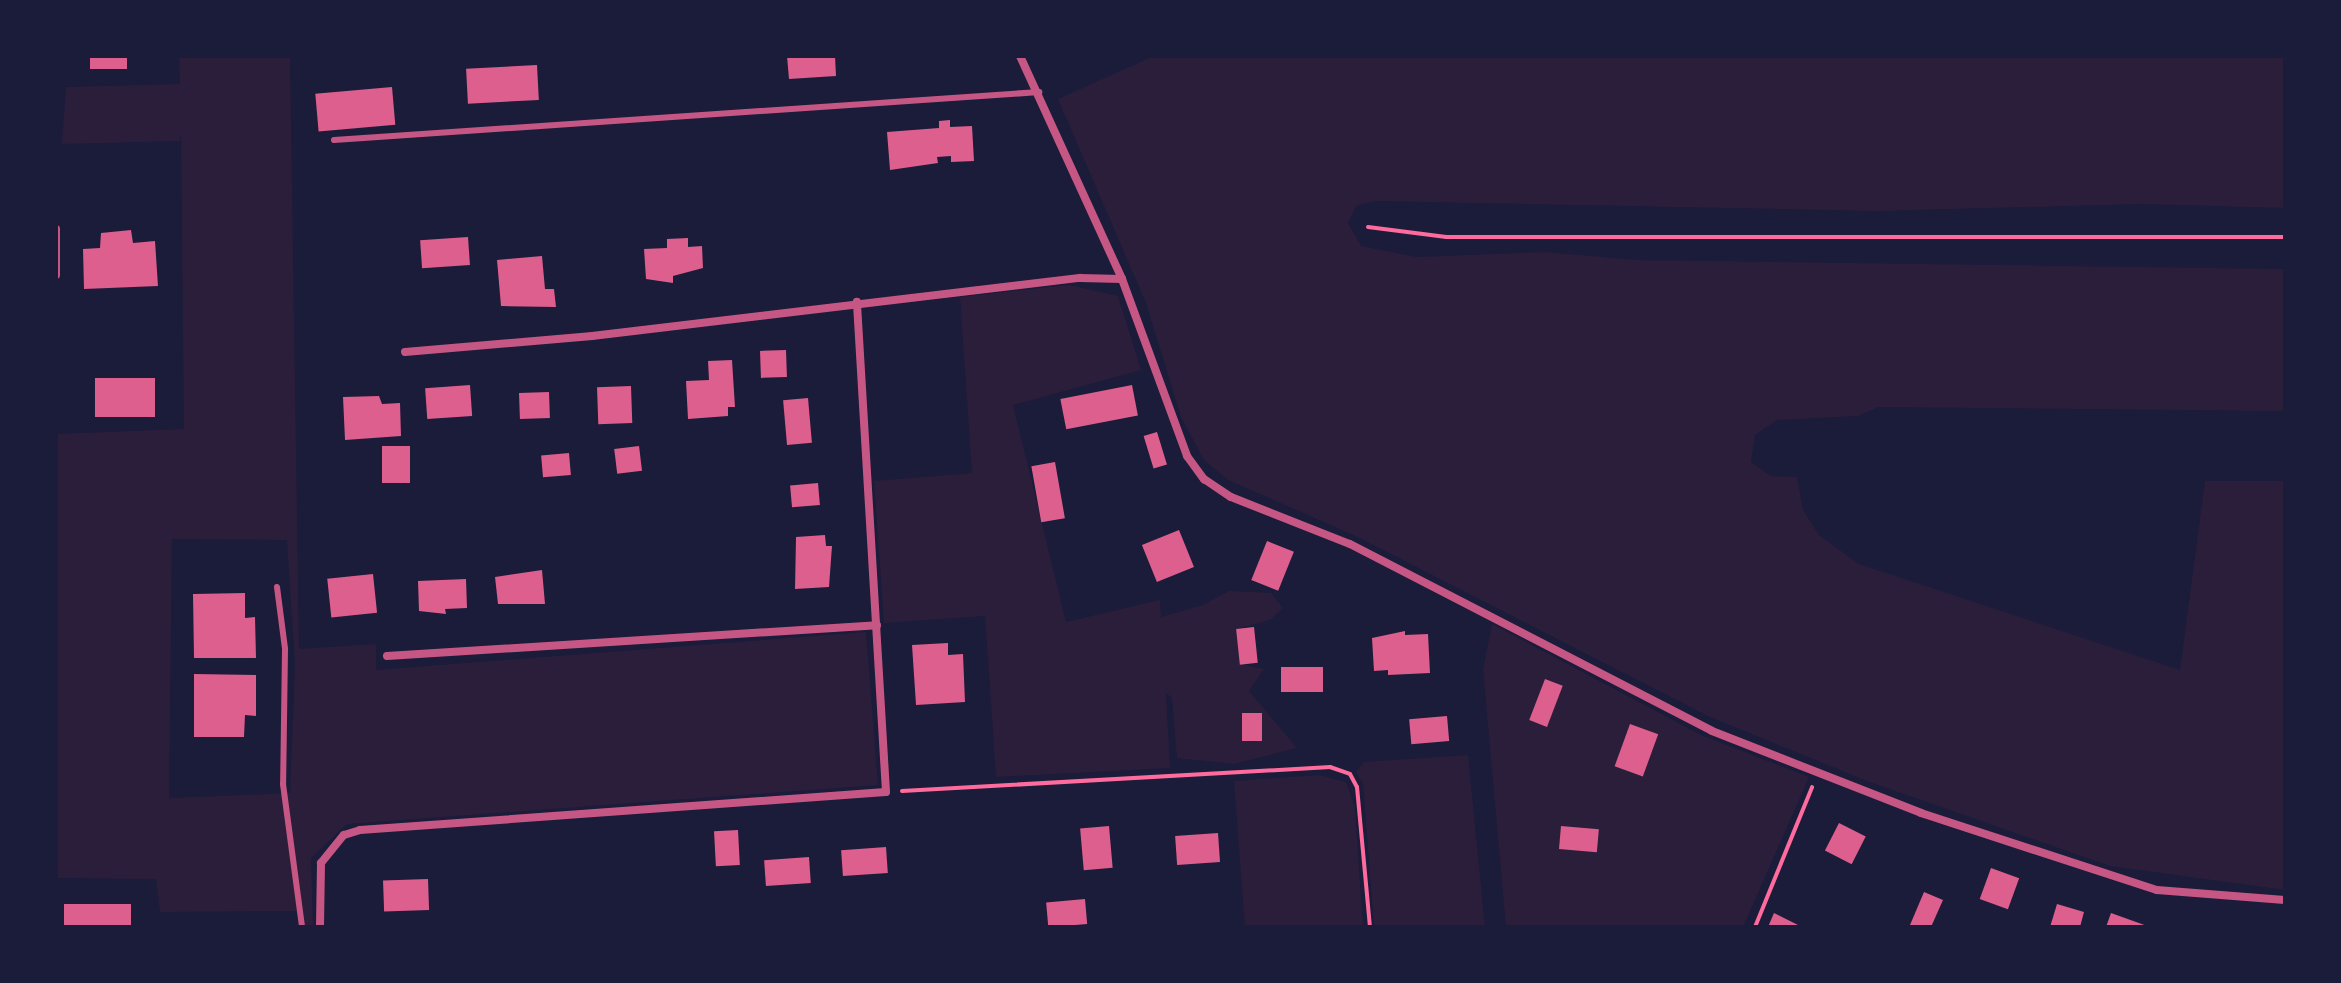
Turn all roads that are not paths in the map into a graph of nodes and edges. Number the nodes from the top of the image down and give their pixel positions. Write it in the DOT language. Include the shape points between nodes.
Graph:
graph roads {
  1 [pos="1020,56"];
  2 [pos="1039,92"];
  3 [pos="334,140"];
  4 [pos="56,229"];
  5 [pos="56,275"];
  6 [pos="1122,279"];
  7 [pos="857,302"];
  8 [pos="405,352"];
  9 [pos="277,587"];
  10 [pos="877,625"];
  11 [pos="387,656"];
  12 [pos="2285,900"];
  13 [pos="302,927"];
  14 [pos="320,927"];
  1 -- 2 [label="street"];
  2 -- 3 [label="lane"];
  2 -- 6 [label="street"];
  4 -- 5 [label="street"];
  6 -- 7 [label="street" via="1080,278"];
  6 -- 12 [label="street" via="1173,428 1204,479 1231,497 1350,544 1712,731 1921,813 2157,890"];
  7 -- 8 [label="street" via="592,336"];
  7 -- 10 [label="street"];
  9 -- 13 [label="lane" via="285,649 283,784"];
  10 -- 11 [label="street"];
  10 -- 14 [label="street" via="886,792 394,827 344,835 331,847 318,877"];
}
